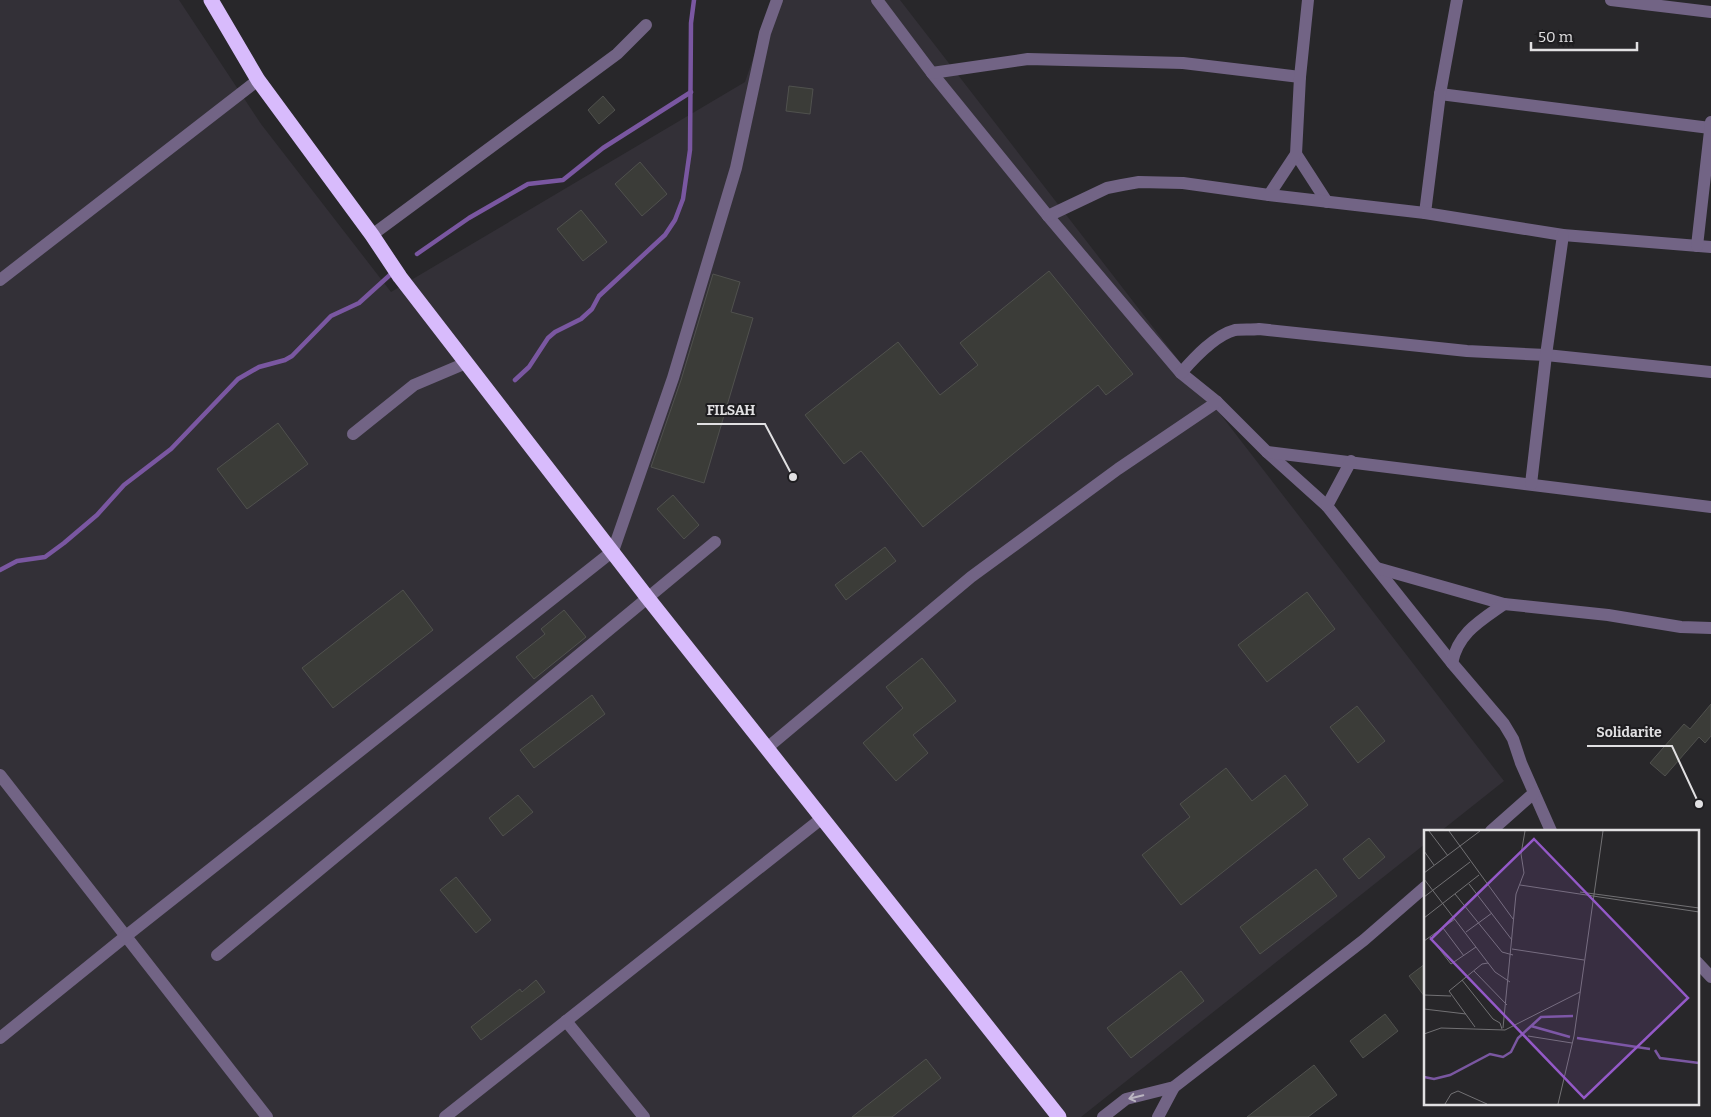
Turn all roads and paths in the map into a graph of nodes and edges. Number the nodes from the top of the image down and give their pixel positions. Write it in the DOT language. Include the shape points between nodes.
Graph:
graph roads {
  1 [pos="211,0"];
  2 [pos="777,0"];
  3 [pos="877,0"];
  4 [pos="1308,0"];
  5 [pos="1457,0"];
  6 [pos="1611,0"];
  7 [pos="1711,12"];
  8 [pos="646,25"];
  9 [pos="932,73"];
  10 [pos="1300,77"];
  11 [pos="258,80"];
  12 [pos="1440,94"];
  13 [pos="1710,125"];
  14 [pos="1296,154"];
  15 [pos="1269,195"];
  16 [pos="1327,202"];
  17 [pos="1425,213"];
  18 [pos="1048,216"];
  19 [pos="372,235"];
  20 [pos="1562,235"];
  21 [pos="1697,246"];
  22 [pos="1711,247"];
  23 [pos="0,280"];
  24 [pos="1546,355"];
  25 [pos="466,363"];
  26 [pos="1711,372"];
  27 [pos="1181,373"];
  28 [pos="1217,402"];
  29 [pos="353,434"];
  30 [pos="1266,452"];
  31 [pos="1351,461"];
  32 [pos="1531,484"];
  33 [pos="1327,506"];
  34 [pos="1711,507"];
  35 [pos="715,542"];
  36 [pos="613,551"];
  37 [pos="1377,568"];
  38 [pos="648,597"];
  39 [pos="1504,604"];
  40 [pos="1711,628"];
  41 [pos="1452,663"];
  42 [pos="767,748"];
  43 [pos="0,775"];
  44 [pos="1534,793"];
  45 [pos="821,818"];
  46 [pos="1492,830"];
  47 [pos="1552,830"];
  48 [pos="1424,888"];
  49 [pos="126,936"];
  50 [pos="217,955"];
  51 [pos="1698,963"];
  52 [pos="1711,977"];
  53 [pos="566,1020"];
  54 [pos="0,1038"];
  55 [pos="1174,1087"];
  56 [pos="267,1117"];
  57 [pos="445,1117"];
  58 [pos="644,1117"];
  59 [pos="1059,1117"];
  60 [pos="1103,1117"];
  61 [pos="1158,1117"];
  1 -- 11 [label="highway"];
  2 -- 36 [label="street" via="765,33 736,168 673,378"];
  3 -- 9 [label="street"];
  4 -- 10 [label="street"];
  5 -- 12 [label="street"];
  6 -- 7 [label="street"];
  8 -- 19 [label="street" via="617,54"];
  9 -- 10 [label="street" via="1028,59 1184,63"];
  9 -- 18 [label="street"];
  10 -- 14 [label="street"];
  11 -- 19 [label="highway"];
  11 -- 23 [label="street"];
  12 -- 13 [label="street"];
  12 -- 17 [label="street"];
  13 -- 21 [label="street"];
  14 -- 15 [label="street"];
  14 -- 16 [label="street"];
  15 -- 16 [label="street"];
  15 -- 18 [label="street" via="1183,183 1139,182 1107,188"];
  16 -- 17 [label="street"];
  17 -- 20 [label="street"];
  18 -- 27 [label="street"];
  19 -- 25 [label="highway" via="400,278"];
  20 -- 21 [label="street"];
  20 -- 24 [label="street"];
  21 -- 22 [label="street"];
  24 -- 26 [label="street"];
  24 -- 27 [label="street" via="1467,351 1259,329 1234,330 1195,356"];
  24 -- 32 [label="street"];
  25 -- 29 [label="street" via="414,385"];
  25 -- 36 [label="highway"];
  27 -- 28 [label="street"];
  28 -- 30 [label="street"];
  28 -- 42 [label="street" via="1118,469 971,577"];
  30 -- 31 [label="street"];
  30 -- 33 [label="street"];
  31 -- 32 [label="street"];
  31 -- 33 [label="street"];
  32 -- 34 [label="street"];
  33 -- 37 [label="street"];
  35 -- 38 [label="street"];
  36 -- 38 [label="highway"];
  36 -- 49 [label="street"];
  37 -- 39 [label="street"];
  37 -- 41 [label="street"];
  38 -- 42 [label="highway"];
  38 -- 50 [label="street"];
  39 -- 40 [label="street"];
  39 -- 41 [label="street" via="1463,636 1454,650"];
  41 -- 44 [label="street" via="1509,730"];
  42 -- 45 [label="highway"];
  43 -- 49 [label="street"];
  44 -- 46 [label="street"];
  44 -- 47 [label="street"];
  45 -- 53 [label="street"];
  45 -- 59 [label="highway"];
  48 -- 55 [label="street" via="1364,940"];
  49 -- 54 [label="street"];
  49 -- 56 [label="street"];
  51 -- 52 [label="street"];
  53 -- 57 [label="street"];
  53 -- 58 [label="street"];
  55 -- 60 [label="street, one-way" via="1126,1099"];
  55 -- 61 [label="street"];
}
